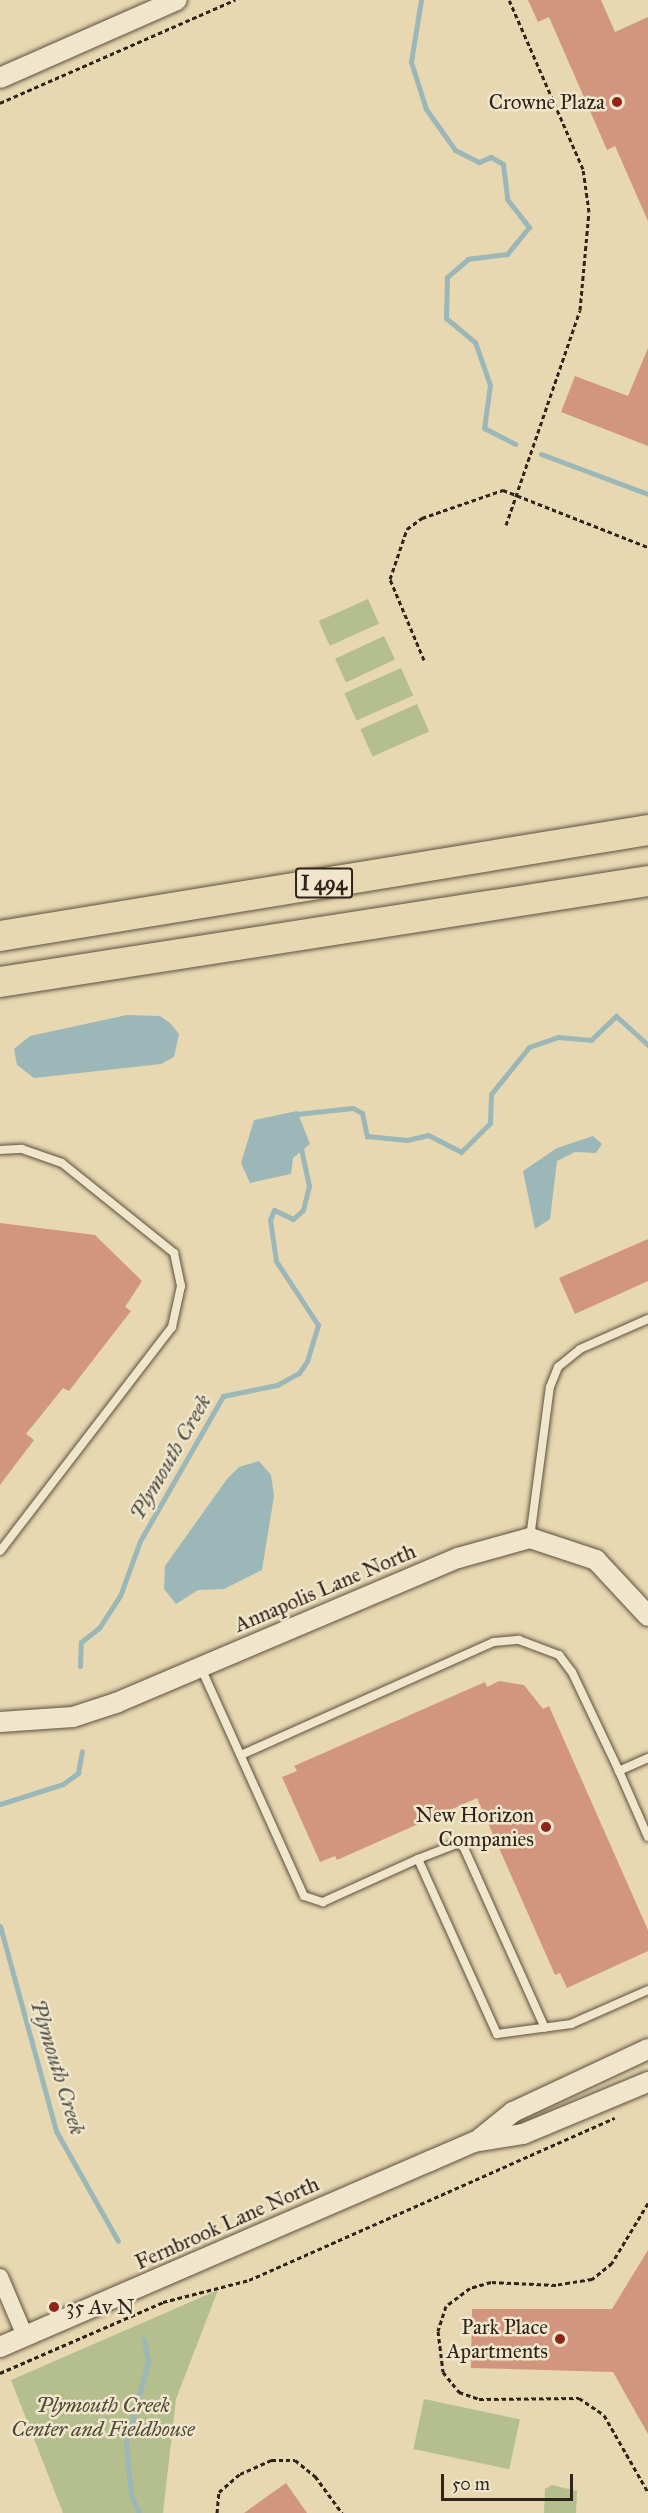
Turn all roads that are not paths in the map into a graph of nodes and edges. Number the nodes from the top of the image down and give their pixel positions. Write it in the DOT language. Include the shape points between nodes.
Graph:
graph roads {
  1 [pos="177,0"];
  2 [pos="0,78"];
  3 [pos="648,830"];
  4 [pos="648,881"];
  5 [pos="0,936"];
  6 [pos="0,982"];
  7 [pos="0,1150"];
  8 [pos="648,1319"];
  9 [pos="530,1538"];
  10 [pos="0,1551"];
  11 [pos="648,1616"];
  12 [pos="201,1667"];
  13 [pos="0,1722"];
  14 [pos="241,1755"];
  15 [pos="648,1758"];
  16 [pos="619,1771"];
  17 [pos="648,1837"];
  18 [pos="418,1859"];
  19 [pos="648,1990"];
  20 [pos="545,2028"];
  21 [pos="648,2049"];
  22 [pos="648,2082"];
  23 [pos="474,2142"];
  24 [pos="0,2277"];
  25 [pos="25,2336"];
  26 [pos="0,2347"];
  1 -- 2 [label="street"];
  3 -- 5 [label="highway, I 494"];
  4 -- 6 [label="highway, I 494"];
  7 -- 10 [label="lane" via="21,1149 62,1163 174,1253 181,1286 172,1327"];
  8 -- 9 [label="lane" via="580,1349 558,1367 550,1387"];
  9 -- 11 [label="street" via="596,1560"];
  9 -- 12 [label="street, Annapolis Lane North" via="458,1558"];
  12 -- 13 [label="street, Annapolis Lane North" via="74,1717"];
  12 -- 14 [label="lane"];
  14 -- 16 [label="lane" via="494,1642 519,1640 559,1655 572,1672"];
  14 -- 18 [label="lane" via="304,1896 323,1902"];
  15 -- 16 [label="lane"];
  16 -- 17 [label="lane"];
  18 -- 20 [label="lane" via="497,2034"];
  18 -- 20 [label="lane" via="459,1843 464,1848"];
  19 -- 20 [label="lane" via="572,2024"];
  21 -- 23 [label="street, Fernbrook Lane North" via="513,2112"];
  22 -- 23 [label="street, Fernbrook Lane North" via="523,2134"];
  23 -- 25 [label="street, Fernbrook Lane North"];
  24 -- 25 [label="street"];
  25 -- 26 [label="street, Fernbrook Lane North"];
}
